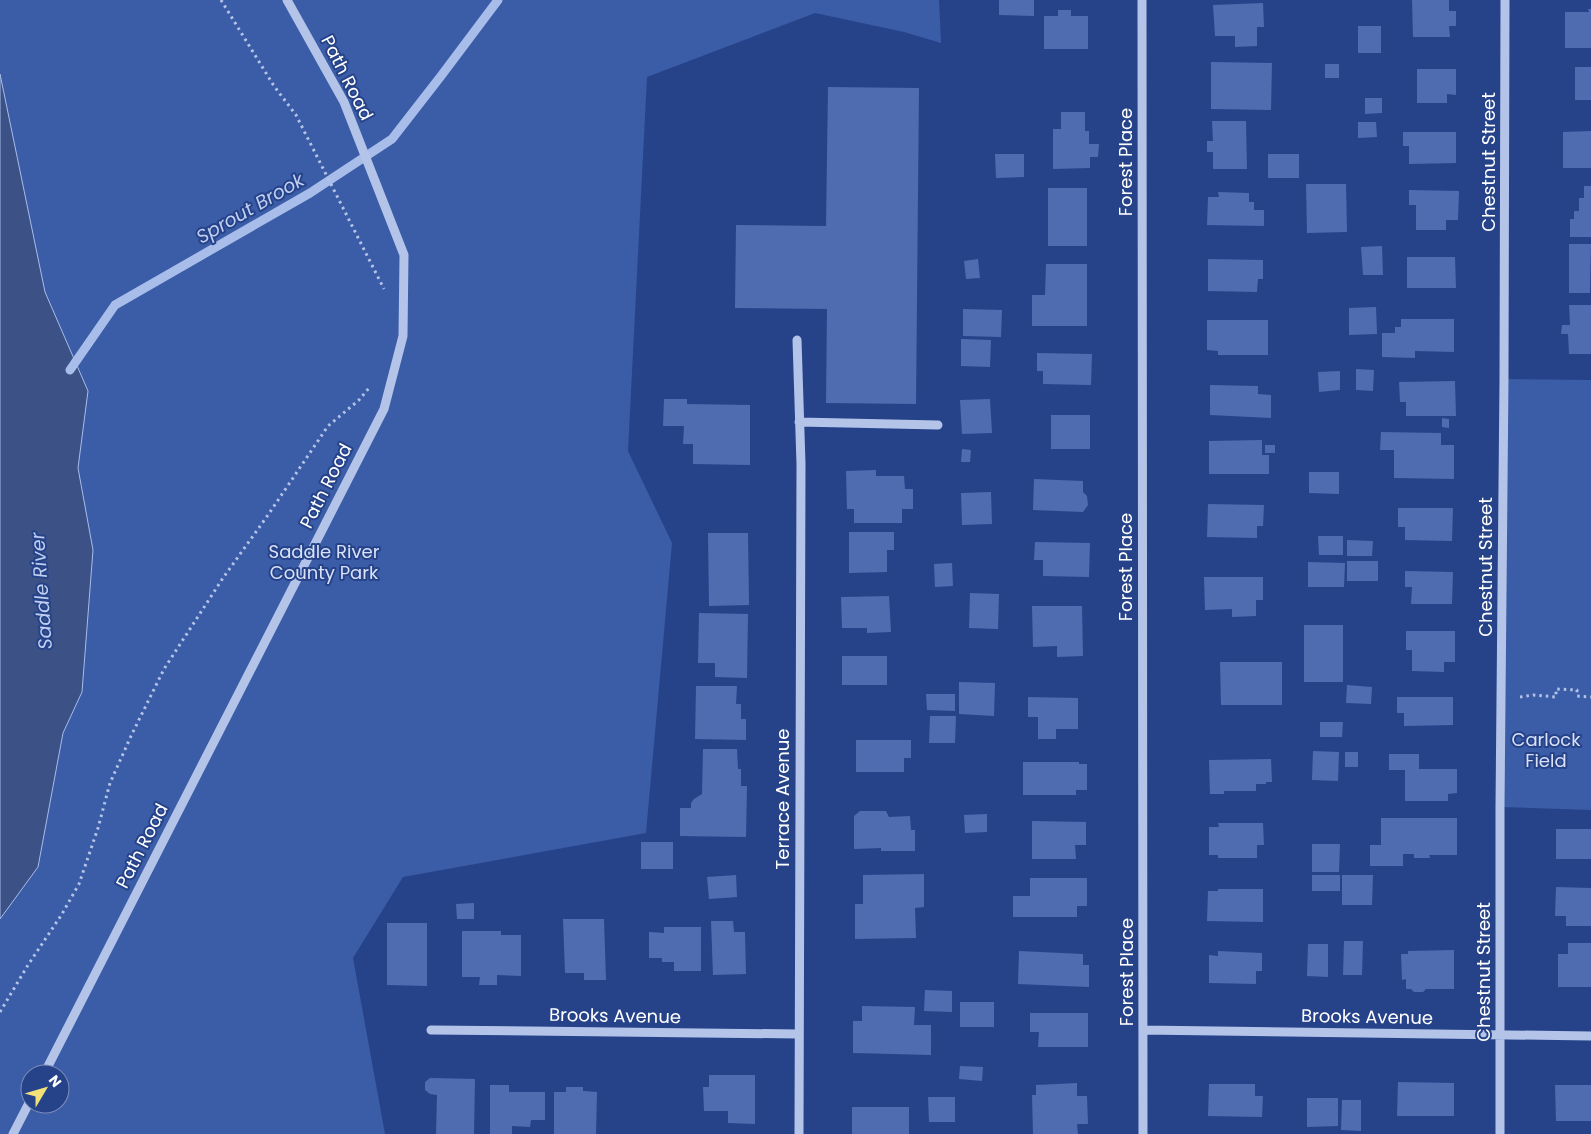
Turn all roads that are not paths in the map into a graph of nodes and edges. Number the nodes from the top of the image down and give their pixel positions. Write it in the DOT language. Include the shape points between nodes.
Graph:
graph roads {
  1 [pos="287,0"];
  2 [pos="1142,0"];
  3 [pos="1506,0"];
  4 [pos="797,340"];
  5 [pos="799,422"];
  6 [pos="938,425"];
  7 [pos="431,1030"];
  8 [pos="1143,1030"];
  9 [pos="798,1034"];
  10 [pos="1500,1035"];
  11 [pos="1591,1036"];
  12 [pos="49,1064"];
  13 [pos="23,1114"];
  14 [pos="13,1134"];
  15 [pos="799,1134"];
  16 [pos="1143,1134"];
  17 [pos="1500,1134"];
  1 -- 12 [label="street, Path Road" via="344,102 404,255 403,336 384,408"];
  2 -- 8 [label="street, Forest Place"];
  3 -- 10 [label="street, Chestnut Street"];
  4 -- 5 [label="street, Terrace Avenue"];
  5 -- 6 [label="street"];
  5 -- 9 [label="street, Terrace Avenue" via="802,464"];
  7 -- 9 [label="street, Brooks Avenue"];
  8 -- 10 [label="street, Brooks Avenue"];
  8 -- 16 [label="street, Forest Place"];
  9 -- 15 [label="street, Terrace Avenue"];
  10 -- 11 [label="street, Brooks Avenue"];
  10 -- 17 [label="street, Chestnut Street"];
  13 -- 14 [label="street"];
}
